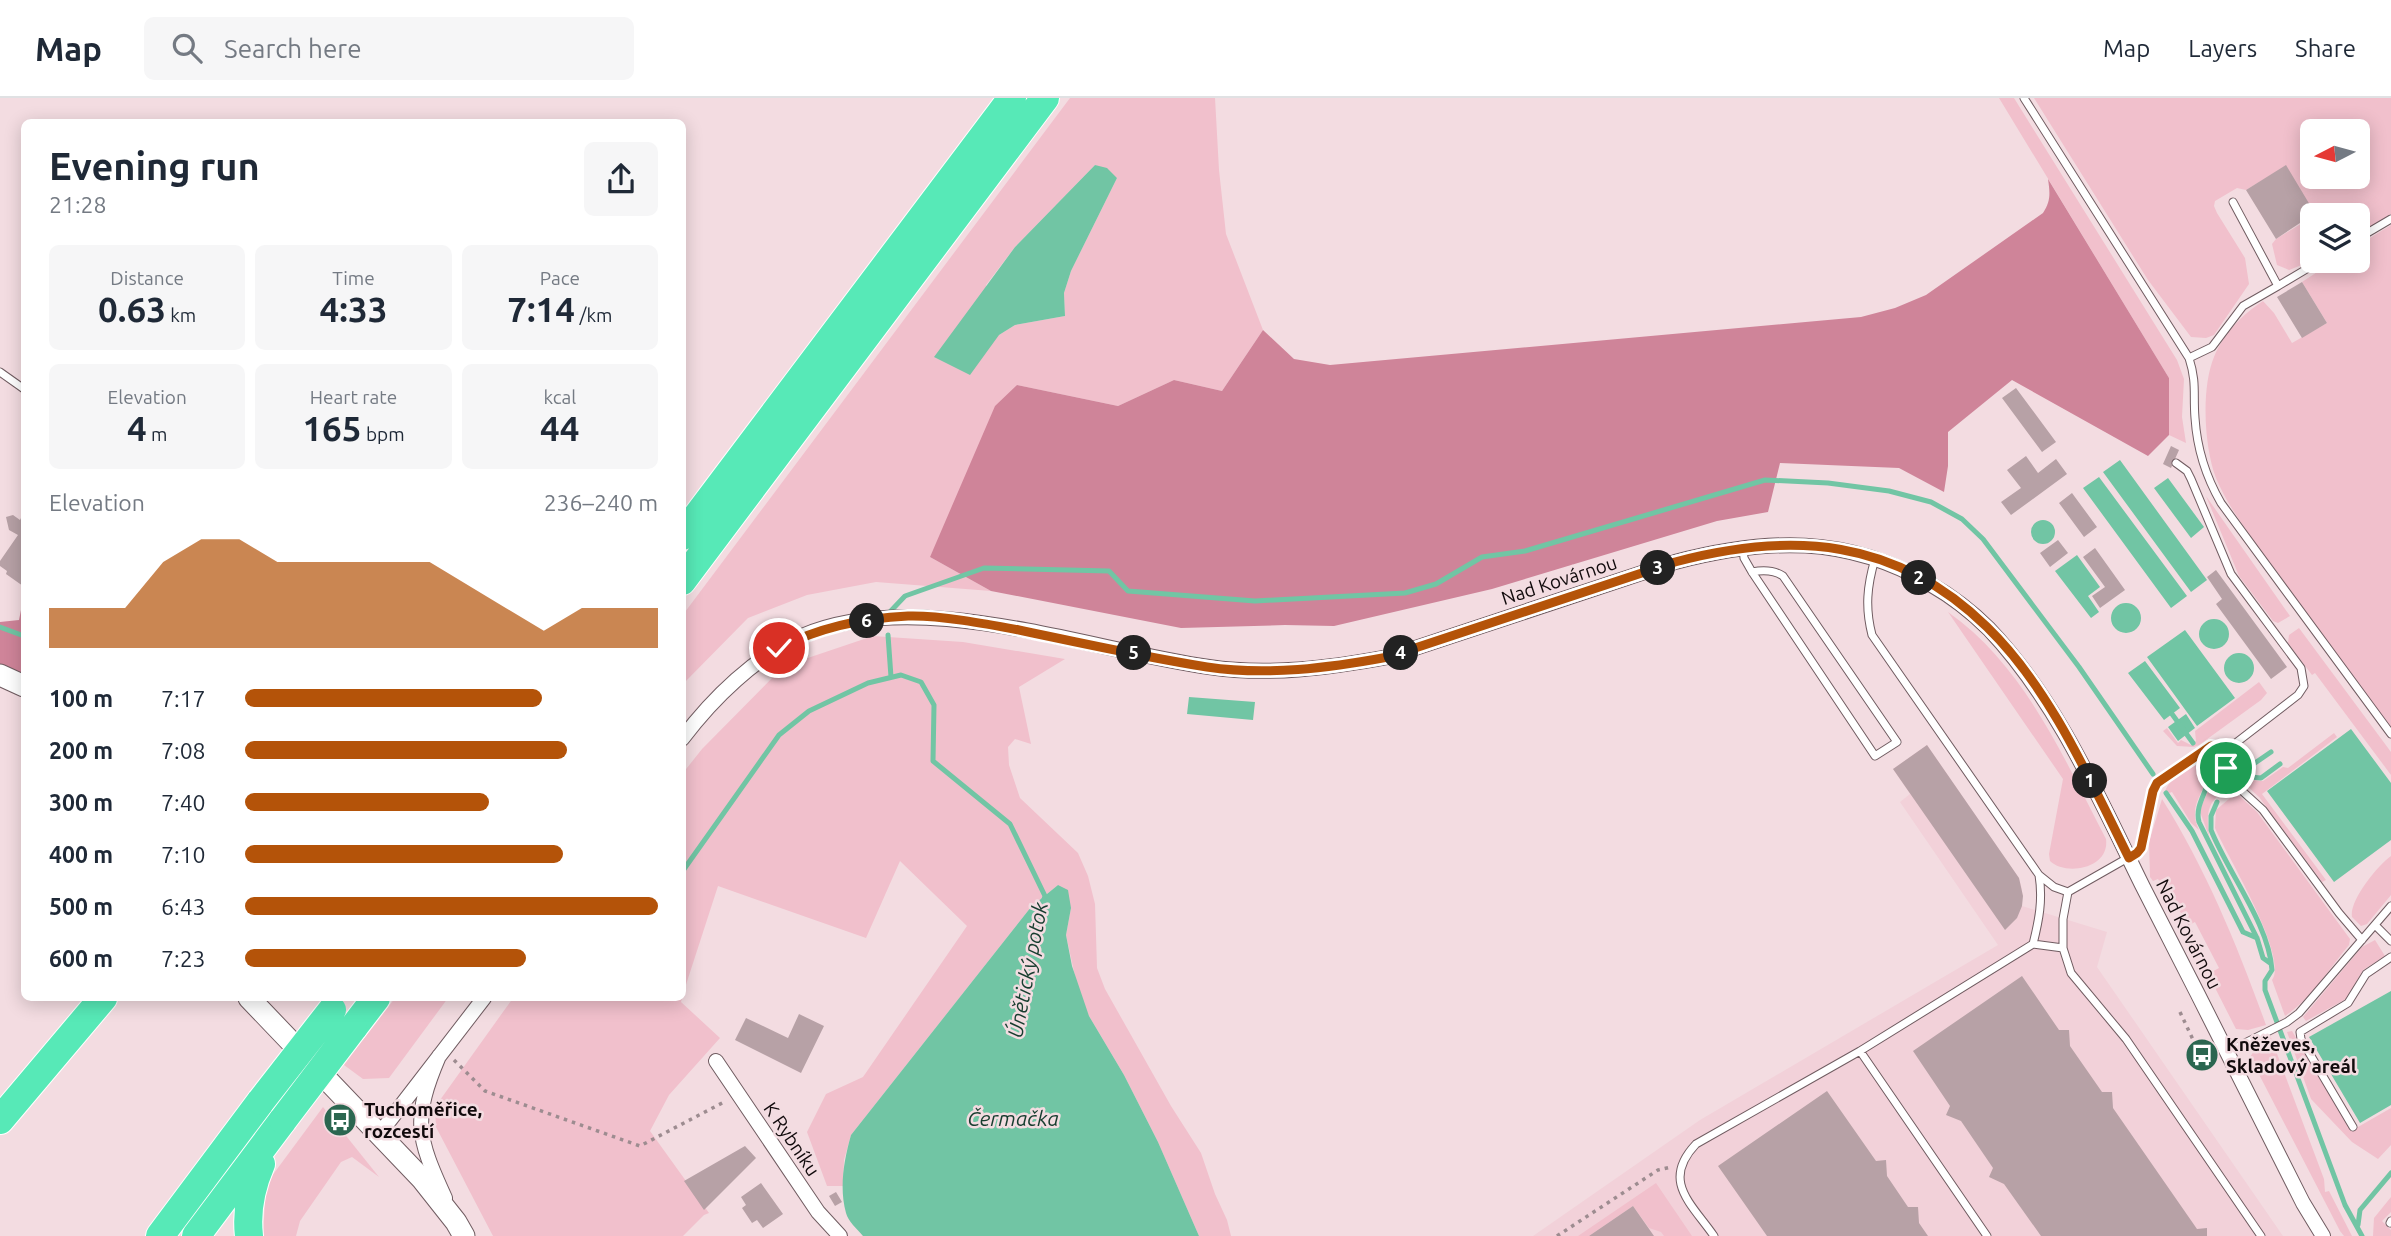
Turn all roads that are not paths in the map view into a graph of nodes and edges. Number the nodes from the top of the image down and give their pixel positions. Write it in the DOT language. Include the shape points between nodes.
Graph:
graph roads {
  1 [pos="1012,98"];
  2 [pos="1045,98"];
  3 [pos="2024,98"];
  4 [pos="2233,202"];
  5 [pos="2391,219"];
  6 [pos="2370,231"];
  7 [pos="2300,273"];
  8 [pos="2278,286"];
  9 [pos="2189,358"];
  10 [pos="0,372"];
  11 [pos="21,387"];
  12 [pos="2176,463"];
  13 [pos="686,531"];
  14 [pos="1743,547"];
  15 [pos="1875,559"];
  16 [pos="1752,572"];
  17 [pos="686,576"];
  18 [pos="0,675"];
  19 [pos="21,685"];
  20 [pos="686,734"];
  21 [pos="2391,734"];
  22 [pos="2228,749"];
  23 [pos="2129,858"];
  24 [pos="2039,875"];
  25 [pos="2068,892"];
  26 [pos="2391,906"];
  27 [pos="2375,925"];
  28 [pos="2362,940"];
  29 [pos="2391,941"];
  30 [pos="2033,944"];
  31 [pos="2063,948"];
  32 [pos="2391,957"];
  33 [pos="102,1001"];
  34 [pos="252,1001"];
  35 [pos="369,1001"];
  36 [pos="482,1001"];
  37 [pos="342,1012"];
  38 [pos="2290,1020"];
  39 [pos="2301,1031"];
  40 [pos="1860,1051"];
  41 [pos="2227,1052"];
  42 [pos="442,1053"];
  43 [pos="716,1061"];
  44 [pos="0,1120"];
  45 [pos="2353,1127"];
  46 [pos="278,1128"];
  47 [pos="380,1133"];
  48 [pos="460,1229"];
  49 [pos="160,1236"];
  50 [pos="196,1236"];
  51 [pos="249,1236"];
  52 [pos="840,1236"];
  53 [pos="1714,1236"];
  54 [pos="1987,1236"];
  55 [pos="2261,1236"];
  56 [pos="2323,1236"];
  1 -- 13 [label="highway"];
  2 -- 17 [label="highway"];
  3 -- 9 [label="lane"];
  4 -- 8 [label="lane"];
  5 -- 6 [label="lane"];
  7 -- 8 [label="lane"];
  8 -- 9 [label="lane" via="2243,306 2212,347"];
  9 -- 21 [label="lane" via="2196,383 2199,445 2214,490"];
  10 -- 11 [label="lane"];
  12 -- 22 [label="lane" via="2191,479 2231,575 2301,668 2304,679 2298,695"];
  14 -- 15 [label="street, Nad Kovárnou" via="1819,545"];
  14 -- 16 [label="lane"];
  14 -- 20 [label="street, Nad Kovárnou" via="1675,562 1388,657 1293,670 1209,667 984,624 910,616 840,624 779,648 729,686"];
  15 -- 23 [label="street, Nad Kovárnou" via="1920,578 1988,627 2060,726"];
  15 -- 24 [label="lane" via="1867,599 1872,635"];
  16 -- 16 [label="lane" via="1875,756 1897,741 1783,576"];
  18 -- 19 [label="street"];
  22 -- 23 [label="lane" via="2211,746 2157,783 2141,848"];
  22 -- 28 [label="lane" via="2226,768 2240,789 2263,810"];
  23 -- 25 [label="lane"];
  23 -- 41 [label="street, Nad Kovárnou"];
  24 -- 25 [label="lane"];
  24 -- 30 [label="lane" via="2041,912"];
  25 -- 31 [label="lane"];
  26 -- 27 [label="lane"];
  27 -- 28 [label="lane"];
  27 -- 29 [label="lane"];
  28 -- 38 [label="lane"];
  30 -- 31 [label="lane"];
  30 -- 40 [label="lane"];
  31 -- 55 [label="lane" via="2071,973 2126,1039"];
  32 -- 39 [label="lane" via="2365,974 2348,1003"];
  33 -- 44 [label="highway"];
  34 -- 47 [label="street"];
  35 -- 37 [label="highway"];
  36 -- 42 [label="street"];
  37 -- 46 [label="highway, bridge"];
  37 -- 49 [label="highway, bridge" via="261,1101"];
  38 -- 39 [label="lane"];
  38 -- 41 [label="lane"];
  39 -- 45 [label="lane" via="2301,1039"];
  40 -- 53 [label="lane" via="1696,1144 1684,1157 1680,1188"];
  40 -- 54 [label="lane"];
  41 -- 56 [label="street, Nad Kovárnou"];
  42 -- 47 [label="street"];
  42 -- 48 [label="street" via="422,1103 421,1131 430,1166"];
  43 -- 52 [label="street, K Rybníku" via="818,1212"];
  46 -- 50 [label="highway"];
  46 -- 51 [label="highway" via="251,1193"];
  47 -- 48 [label="street"];
}
